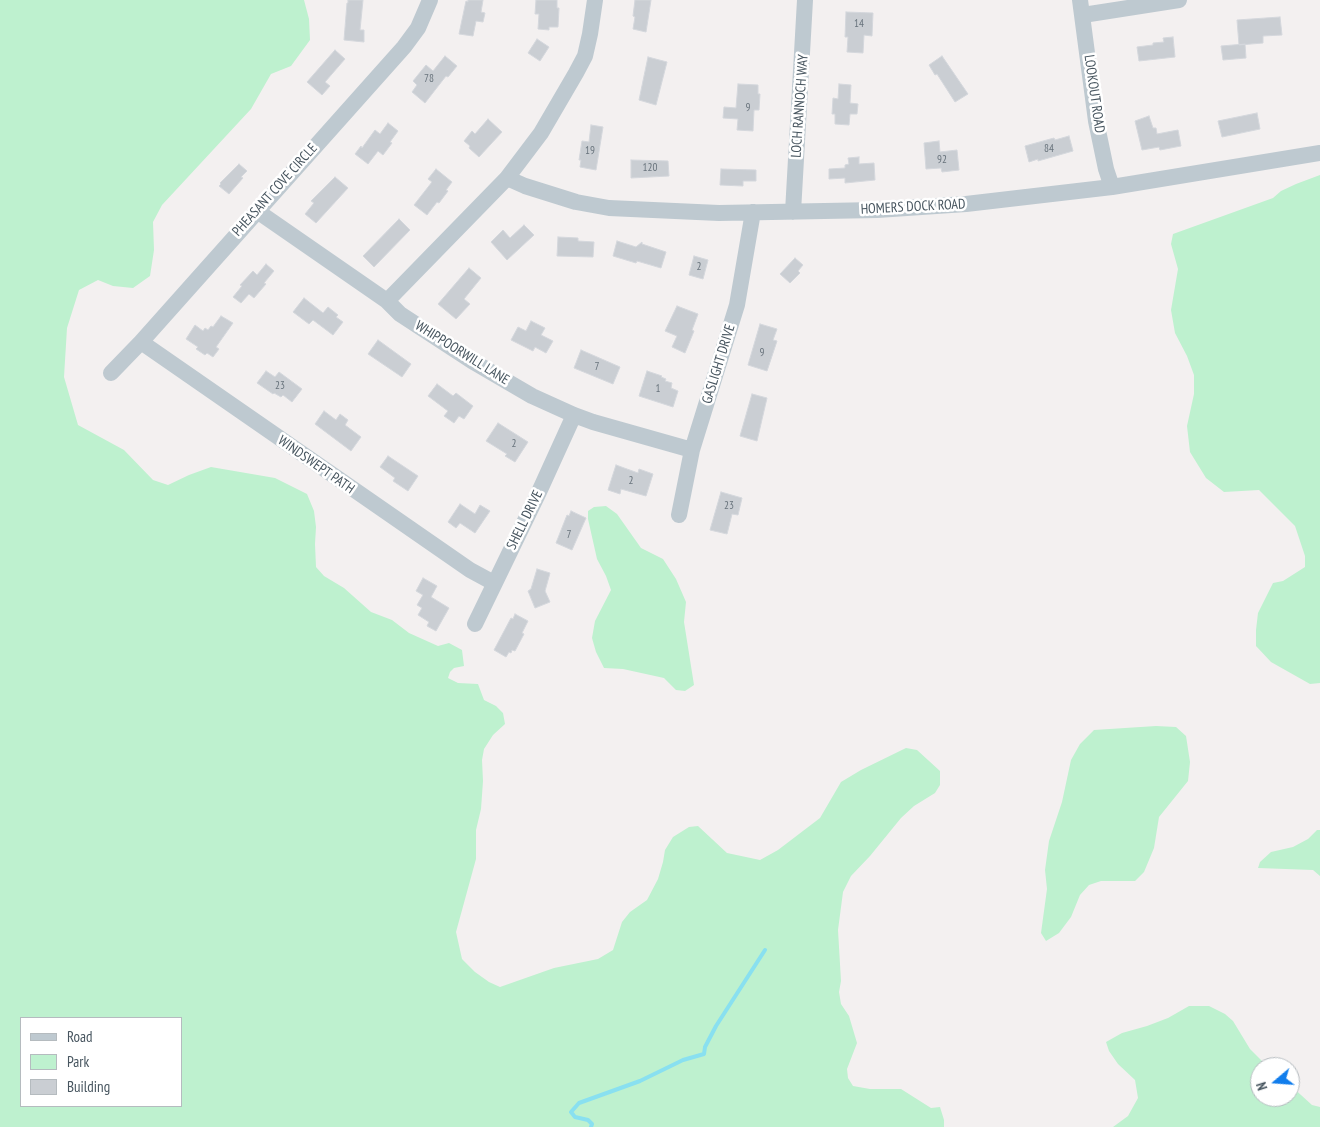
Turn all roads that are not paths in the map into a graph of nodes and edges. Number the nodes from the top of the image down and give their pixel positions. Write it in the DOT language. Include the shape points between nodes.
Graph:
graph roads {
  1 [pos="430,0"];
  2 [pos="595,0"];
  3 [pos="806,0"];
  4 [pos="1179,0"];
  5 [pos="1081,8"];
  6 [pos="1320,153"];
  7 [pos="507,178"];
  8 [pos="1112,187"];
  9 [pos="257,211"];
  10 [pos="753,212"];
  11 [pos="793,212"];
  12 [pos="387,301"];
  13 [pos="140,342"];
  14 [pos="111,373"];
  15 [pos="574,415"];
  16 [pos="692,450"];
  17 [pos="679,516"];
  18 [pos="494,583"];
  19 [pos="475,624"];
  1 -- 9 [label="street, PHEASANT COVE CIRCLE" via="418,28 404,47"];
  2 -- 7 [label="street" via="585,56 541,133"];
  3 -- 11 [label="street, LOCH RANNOCH WAY"];
  4 -- 5 [label="street"];
  5 -- 8 [label="street, LOOKOUT ROAD" via="1096,121"];
  6 -- 8 [label="street, HOMERS DOCK ROAD"];
  7 -- 10 [label="street, HOMERS DOCK ROAD" via="576,202 610,208"];
  7 -- 12 [label="street"];
  8 -- 11 [label="street, HOMERS DOCK ROAD" via="966,204"];
  9 -- 12 [label="street, WHIPPOORWILL LANE"];
  9 -- 13 [label="street, PHEASANT COVE CIRCLE"];
  10 -- 11 [label="street, HOMERS DOCK ROAD"];
  10 -- 16 [label="street, GASLIGHT DRIVE" via="737,305"];
  12 -- 15 [label="street, WHIPPOORWILL LANE" via="400,314 472,361 532,396"];
  13 -- 14 [label="street, PHEASANT COVE CIRCLE"];
  13 -- 18 [label="street, WINDSWEPT PATH" via="470,570"];
  15 -- 16 [label="street, WHIPPOORWILL LANE"];
  15 -- 18 [label="street, SHELL DRIVE"];
  16 -- 17 [label="street, GASLIGHT DRIVE"];
  18 -- 19 [label="street, SHELL DRIVE"];
}
